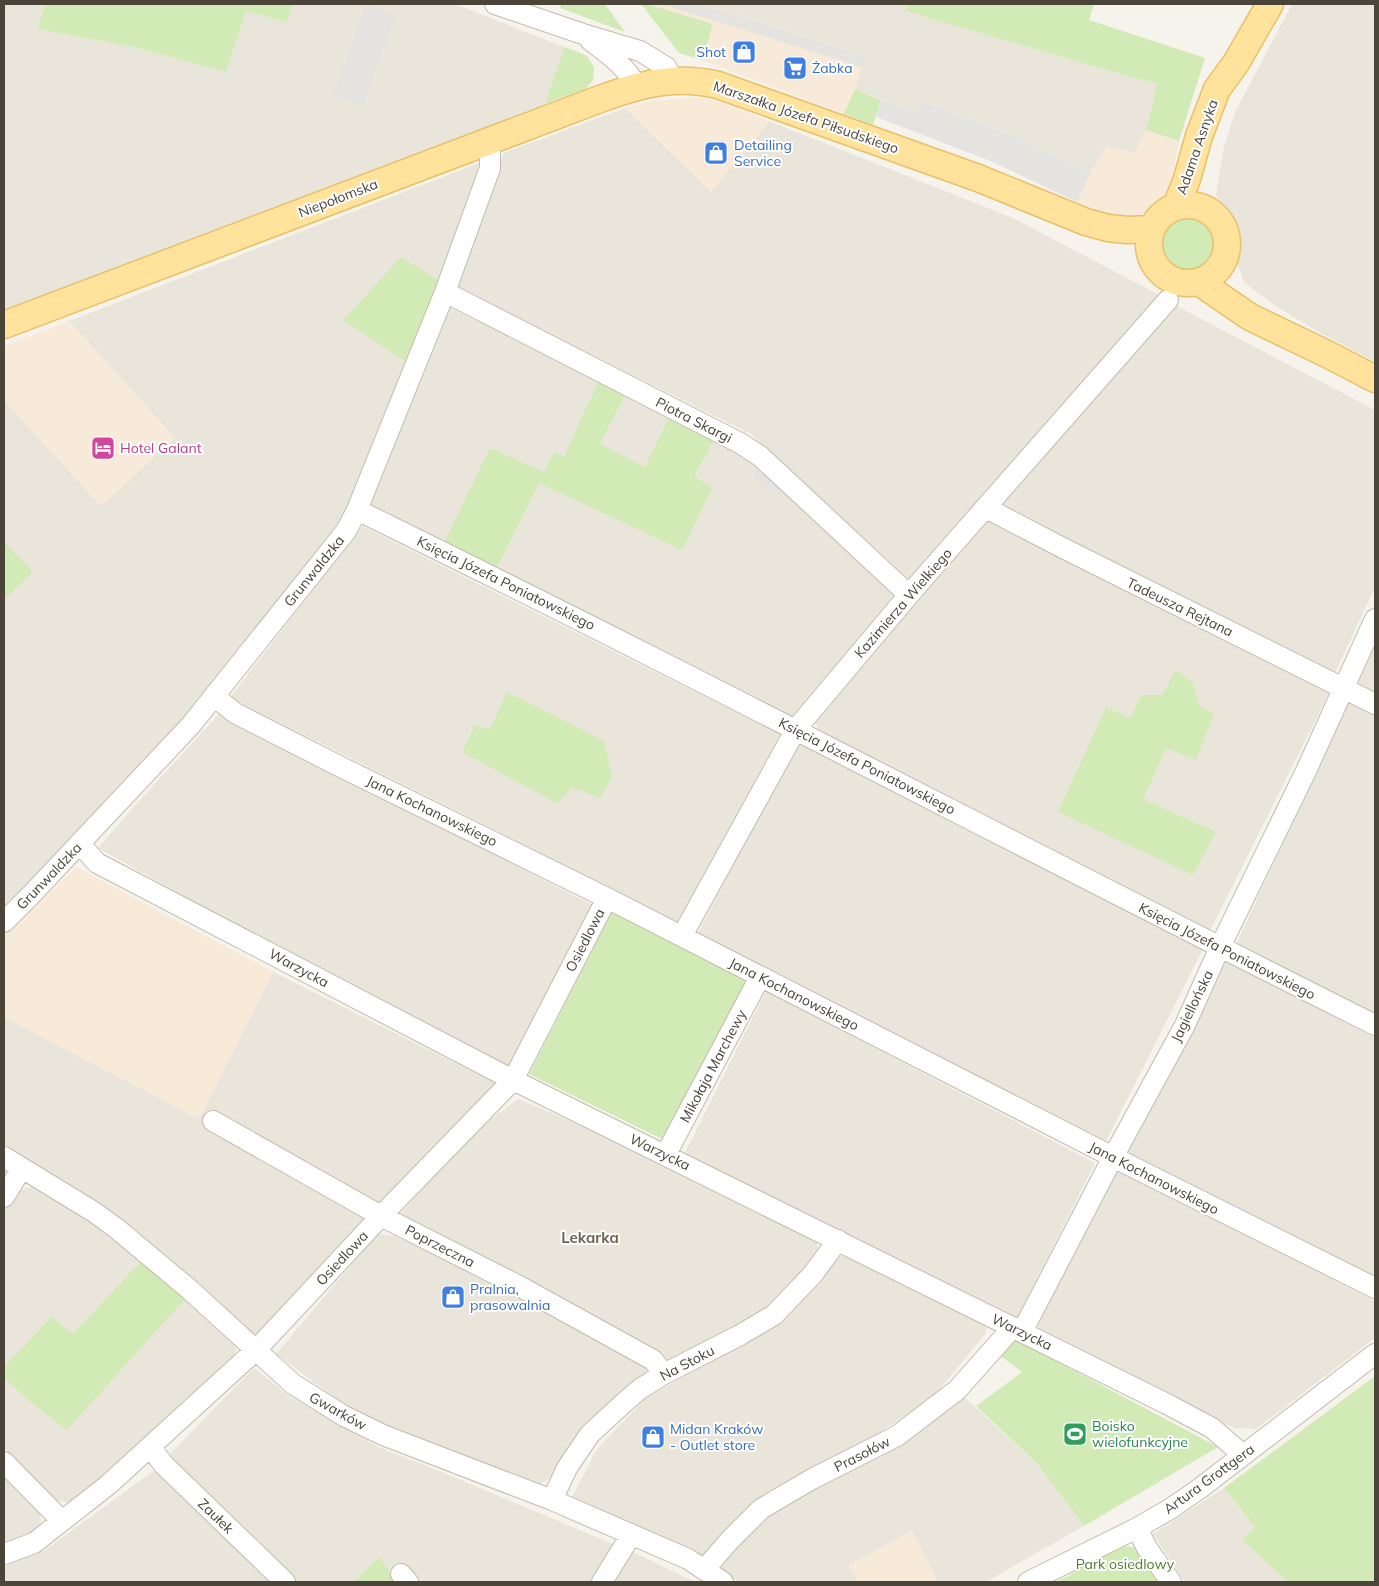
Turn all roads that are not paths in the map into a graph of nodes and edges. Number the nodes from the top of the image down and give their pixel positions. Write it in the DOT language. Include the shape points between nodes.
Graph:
graph roads {
  1 [pos="495,4"];
  2 [pos="1270,4"];
  3 [pos="583,34"];
  4 [pos="1236,63"];
  5 [pos="674,81"];
  6 [pos="636,86"];
  7 [pos="490,140"];
  8 [pos="1007,190"];
  9 [pos="1176,207"];
  10 [pos="1205,209"];
  11 [pos="1152,229"];
  12 [pos="1150,256"];
  13 [pos="1224,261"];
  14 [pos="1199,282"];
  15 [pos="445,292"];
  16 [pos="1168,300"];
  17 [pos="4,325"];
  18 [pos="1313,347"];
  19 [pos="1375,379"];
  20 [pos="986,508"];
  21 [pos="357,510"];
  22 [pos="909,595"];
  23 [pos="1375,620"];
  24 [pos="1343,688"];
  25 [pos="214,696"];
  26 [pos="1375,704"];
  27 [pos="796,729"];
  28 [pos="80,844"];
  29 [pos="607,898"];
  30 [pos="4,922"];
  31 [pos="682,936"];
  32 [pos="1220,947"];
  33 [pos="760,977"];
  34 [pos="1375,1026"];
  35 [pos="513,1080"];
  36 [pos="213,1121"];
  37 [pos="666,1154"];
  38 [pos="4,1157"];
  39 [pos="1113,1157"];
  40 [pos="22,1168"];
  41 [pos="4,1197"];
  42 [pos="381,1216"];
  43 [pos="838,1240"];
  44 [pos="1375,1288"];
  45 [pos="1017,1330"];
  46 [pos="256,1350"];
  47 [pos="1375,1354"];
  48 [pos="664,1374"];
  49 [pos="150,1447"];
  50 [pos="1243,1455"];
  51 [pos="4,1462"];
  52 [pos="552,1500"];
  53 [pos="62,1521"];
  54 [pos="1136,1528"];
  55 [pos="631,1535"];
  56 [pos="4,1554"];
  57 [pos="704,1570"];
  58 [pos="285,1582"];
  59 [pos="602,1582"];
  60 [pos="722,1582"];
  61 [pos="1028,1582"];
  62 [pos="1171,1582"];
  1 -- 3 [label="street"];
  2 -- 4 [label="main road, Adama Asnyka"];
  3 -- 5 [label="street" via="640,51 666,66"];
  3 -- 6 [label="street" via="632,76"];
  4 -- 9 [label="main road, Adama Asnyka" via="1218,89 1207,114"];
  4 -- 10 [label="main road, Adama Asnyka" via="1210,142 1204,183"];
  5 -- 6 [label="main road, Niepołomska"];
  5 -- 8 [label="main road, Marszałka Józefa Piłsudskiego" via="718,85"];
  6 -- 7 [label="main road, Niepołomska"];
  7 -- 15 [label="street, Grunwaldzka" via="490,168"];
  7 -- 17 [label="main road, Niepołomska"];
  8 -- 11 [label="main road, Marszałka Józefa Piłsudskiego" via="1108,228"];
  8 -- 12 [label="main road, Marszałka Józefa Piłsudskiego" via="1045,216 1082,234"];
  9 -- 10 [label="main road"];
  9 -- 11 [label="main road" via="1158,219"];
  10 -- 13 [label="main road" via="1217,218 1225,231"];
  11 -- 12 [label="main road" via="1148,247"];
  12 -- 14 [label="main road" via="1155,267 1175,282"];
  13 -- 14 [label="main road" via="1209,278"];
  13 -- 18 [label="main road" via="1235,286"];
  14 -- 18 [label="main road" via="1250,318"];
  15 -- 21 [label="street, Grunwaldzka"];
  15 -- 22 [label="street, Piotra Skargi" via="760,456"];
  16 -- 20 [label="street, Kazimierza Wielkiego"];
  18 -- 19 [label="main road"];
  20 -- 22 [label="street, Kazimierza Wielkiego"];
  20 -- 24 [label="street, Tadeusza Rejtana"];
  21 -- 25 [label="street, Grunwaldzka" via="346,532"];
  21 -- 27 [label="street, Księcia Józefa Poniatowskiego"];
  22 -- 27 [label="street, Kazimierza Wielkiego"];
  23 -- 24 [label="street, Jagiellońska"];
  24 -- 26 [label="street, Tadeusza Rejtana"];
  24 -- 32 [label="street, Jagiellońska"];
  25 -- 28 [label="street, Grunwaldzka"];
  25 -- 29 [label="street, Jana Kochanowskiego" via="235,713"];
  27 -- 31 [label="street, Kazimierza Wielkiego"];
  27 -- 32 [label="street, Księcia Józefa Poniatowskiego"];
  28 -- 30 [label="street, Grunwaldzka"];
  28 -- 35 [label="street, Warzycka" via="97,862"];
  29 -- 31 [label="street, Jana Kochanowskiego"];
  29 -- 35 [label="street, Osiedlowa"];
  31 -- 33 [label="street, Jana Kochanowskiego"];
  32 -- 34 [label="street, Księcia Józefa Poniatowskiego"];
  32 -- 39 [label="street, Jagiellońska" via="1185,1025"];
  33 -- 37 [label="street, Mikołaja Marchewy"];
  33 -- 39 [label="street, Jana Kochanowskiego"];
  35 -- 37 [label="street, Warzycka"];
  35 -- 42 [label="street, Osiedlowa"];
  36 -- 42 [label="street, Poprzeczna"];
  37 -- 43 [label="street, Warzycka"];
  38 -- 40 [label="street, Gwarków"];
  39 -- 44 [label="street, Jana Kochanowskiego"];
  39 -- 45 [label="street, Jagiellońska"];
  40 -- 41 [label="street"];
  40 -- 46 [label="street, Gwarków" via="116,1228"];
  42 -- 46 [label="street, Osiedlowa"];
  42 -- 48 [label="street, Poprzeczna" via="519,1286 653,1360"];
  43 -- 45 [label="street, Warzycka"];
  43 -- 48 [label="street, Na Stoku" via="813,1274 774,1315"];
  45 -- 50 [label="street, Warzycka" via="1212,1428"];
  45 -- 57 [label="street, Prasołów" via="957,1390 897,1436 760,1509"];
  46 -- 49 [label="street, Osiedlowa"];
  46 -- 52 [label="street, Gwarków" via="313,1398 356,1422"];
  47 -- 50 [label="street, Artura Grottgera"];
  48 -- 52 [label="street, Na Stoku" via="640,1389 590,1434 567,1468"];
  49 -- 53 [label="street, Osiedlowa"];
  49 -- 58 [label="street, Zaułek" via="164,1465"];
  50 -- 54 [label="street, Artura Grottgera" via="1192,1494"];
  51 -- 53 [label="street"];
  52 -- 55 [label="street, Gwarków"];
  53 -- 56 [label="street, Osiedlowa" via="34,1543"];
  54 -- 61 [label="street, Artura Grottgera"];
  54 -- 62 [label="street"];
  55 -- 57 [label="street, Gwarków"];
  55 -- 59 [label="street"];
  57 -- 60 [label="street, Gwarków"];
}
